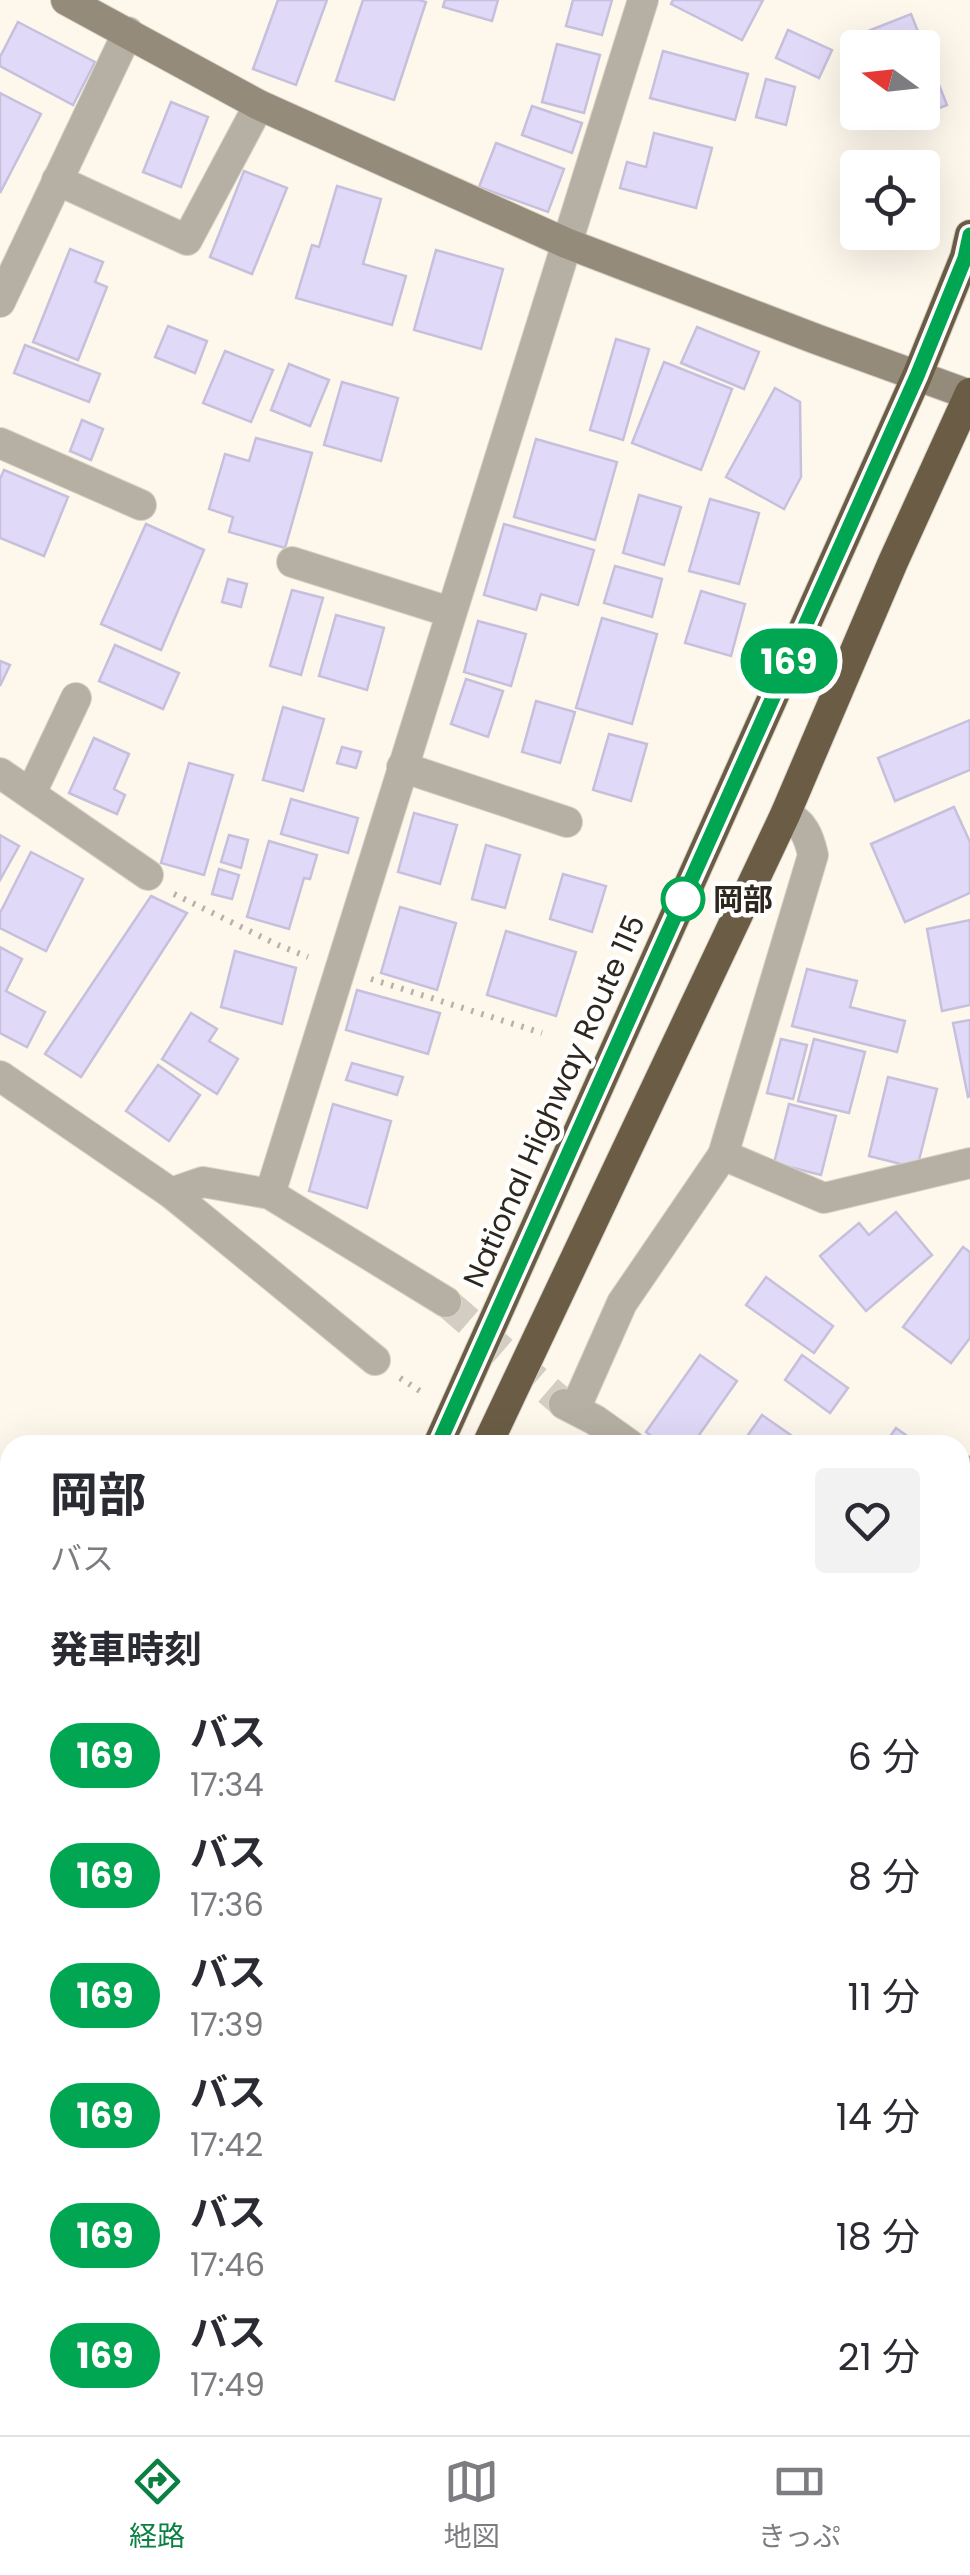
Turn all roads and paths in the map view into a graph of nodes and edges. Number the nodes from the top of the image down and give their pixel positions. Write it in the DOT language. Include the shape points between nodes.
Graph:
graph roads {
  1 [pos="66,0"];
  2 [pos="642,0"];
  3 [pos="128,32"];
  4 [pos="259,106"];
  5 [pos="57,180"];
  6 [pos="970,235"];
  7 [pos="566,242"];
  8 [pos="2,294"];
  9 [pos="917,376"];
  10 [pos="970,394"];
  11 [pos="0,444"];
  12 [pos="140,505"];
  13 [pos="292,562"];
  14 [pos="450,612"];
  15 [pos="76,698"];
  16 [pos="402,767"];
  17 [pos="0,772"];
  18 [pos="30,793"];
  19 [pos="785,815"];
  20 [pos="567,822"];
  21 [pos="148,875"];
  22 [pos="0,1076"];
  23 [pos="723,1154"];
  24 [pos="970,1162"];
  25 [pos="171,1193"];
  26 [pos="270,1194"];
  27 [pos="446,1302"];
  28 [pos="375,1360"];
  29 [pos="442,1435"];
  30 [pos="492,1435"];
  31 [pos="616,1435"];
  1 -- 3 [label="street"];
  2 -- 7 [label="street"];
  3 -- 4 [label="street"];
  3 -- 5 [label="street"];
  4 -- 5 [label="street" via="187,240"];
  4 -- 7 [label="street"];
  5 -- 8 [label="street"];
  6 -- 9 [label="highway, National Highway Route 115"];
  7 -- 9 [label="street"];
  7 -- 14 [label="street"];
  9 -- 10 [label="street"];
  9 -- 29 [label="highway, National Highway Route 115"];
  10 -- 19 [label="highway"];
  11 -- 12 [label="street"];
  13 -- 14 [label="street"];
  14 -- 16 [label="street"];
  15 -- 18 [label="street"];
  16 -- 20 [label="street"];
  16 -- 26 [label="street"];
  17 -- 18 [label="street"];
  18 -- 21 [label="street"];
  19 -- 23 [label="street" via="796,818 813,855"];
  19 -- 30 [label="highway"];
  22 -- 25 [label="street"];
  23 -- 24 [label="street" via="824,1198"];
  23 -- 31 [label="street" via="622,1302 570,1406"];
  25 -- 26 [label="street" via="204,1182"];
  25 -- 28 [label="street"];
  26 -- 27 [label="street"];
}
